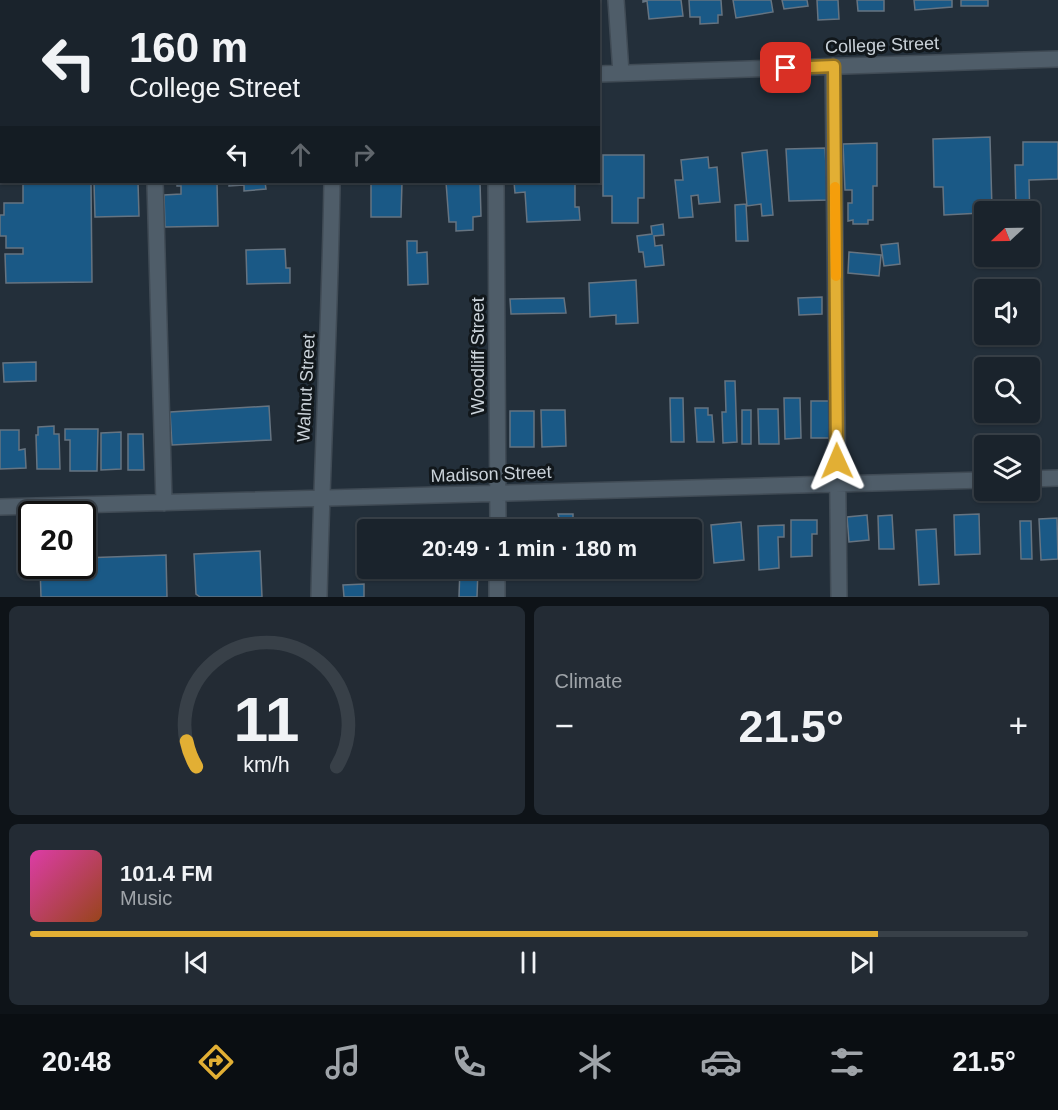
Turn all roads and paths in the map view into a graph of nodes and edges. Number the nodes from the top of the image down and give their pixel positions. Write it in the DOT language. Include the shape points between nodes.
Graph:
graph roads {
  1 [pos="616,0"];
  2 [pos="1058,59"];
  3 [pos="834,66"];
  4 [pos="621,73"];
  5 [pos="600,74"];
  6 [pos="155,183"];
  7 [pos="332,183"];
  8 [pos="496,183"];
  9 [pos="1058,478"];
  10 [pos="1040,479"];
  11 [pos="974,480"];
  12 [pos="837,484"];
  13 [pos="498,494"];
  14 [pos="321,498"];
  15 [pos="164,503"];
  16 [pos="0,507"];
  17 [pos="498,519"];
  18 [pos="497,579"];
  19 [pos="319,597"];
  20 [pos="497,597"];
  21 [pos="838,597"];
  1 -- 4 [label="street"];
  2 -- 3 [label="street, College Street"];
  3 -- 4 [label="street, College Street"];
  3 -- 12 [label="street"];
  4 -- 5 [label="street, College Street"];
  6 -- 15 [label="street"];
  7 -- 14 [label="street, Walnut Street"];
  8 -- 13 [label="street, Woodliff Street"];
  9 -- 10 [label="street"];
  11 -- 12 [label="street, Madison Street"];
  12 -- 13 [label="street, Madison Street"];
  12 -- 21 [label="street"];
  13 -- 14 [label="street, Madison Street"];
  13 -- 17 [label="street, Woodliff Street"];
  14 -- 15 [label="street, Madison Street"];
  14 -- 19 [label="street, Walnut Street"];
  15 -- 16 [label="street, Madison Street"];
  18 -- 20 [label="street"];
}
